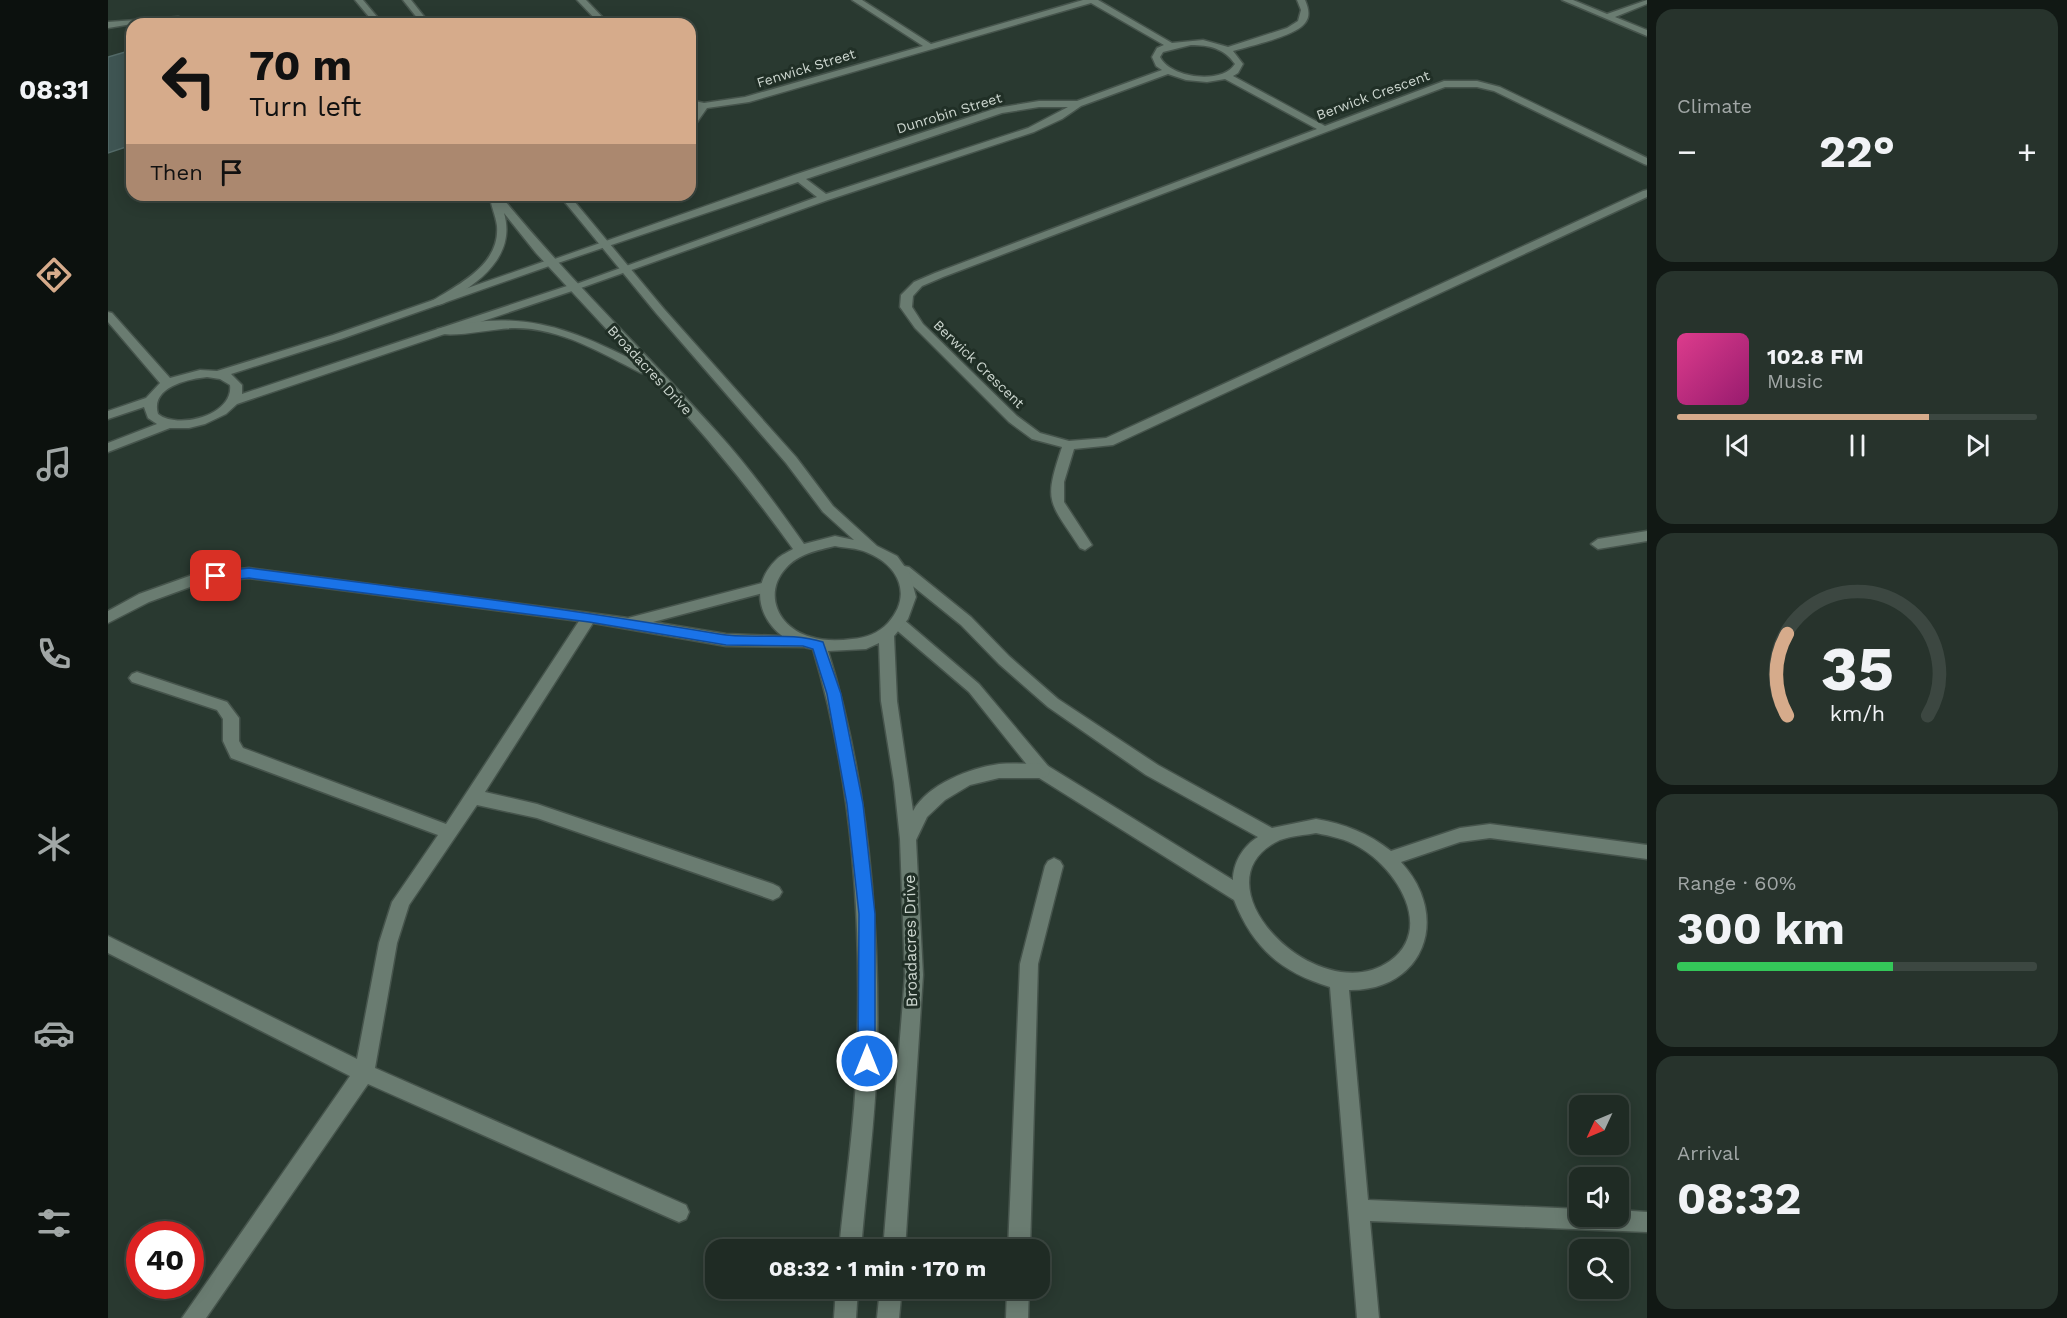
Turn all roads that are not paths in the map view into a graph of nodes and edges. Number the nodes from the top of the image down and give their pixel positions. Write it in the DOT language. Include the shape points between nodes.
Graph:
graph roads {
  1 [pos="359,0"];
  2 [pos="407,0"];
  3 [pos="581,0"];
  4 [pos="856,0"];
  5 [pos="1092,0"];
  6 [pos="1300,0"];
  7 [pos="1566,0"];
  8 [pos="1647,2"];
  9 [pos="1607,16"];
  10 [pos="374,18"];
  11 [pos="421,18"];
  12 [pos="599,18"];
  13 [pos="126,24"];
  14 [pos="108,25"];
  15 [pos="1647,33"];
  16 [pos="1169,45"];
  17 [pos="928,46"];
  18 [pos="1228,50"];
  19 [pos="1168,70"];
  20 [pos="1226,76"];
  21 [pos="696,104"];
  22 [pos="1078,104"];
  23 [pos="704,106"];
  24 [pos="696,117"];
  25 [pos="1324,129"];
  26 [pos="1647,162"];
  27 [pos="798,177"];
  28 [pos="1647,193"];
  29 [pos="824,198"];
  30 [pos="496,201"];
  31 [pos="500,201"];
  32 [pos="569,201"];
  33 [pos="603,243"];
  34 [pos="551,262"];
  35 [pos="627,269"];
  36 [pos="574,287"];
  37 [pos="436,303"];
  38 [pos="108,315"];
  39 [pos="441,331"];
  40 [pos="219,374"];
  41 [pos="654,374"];
  42 [pos="168,384"];
  43 [pos="152,400"];
  44 [pos="234,401"];
  45 [pos="108,415"];
  46 [pos="169,424"];
  47 [pos="1068,445"];
  48 [pos="108,448"];
  49 [pos="1647,536"];
  50 [pos="1598,544"];
  51 [pos="1085,545"];
  52 [pos="871,547"];
  53 [pos="800,549"];
  54 [pos="903,572"];
  55 [pos="766,587"];
  56 [pos="589,617"];
  57 [pos="108,618"];
  58 [pos="630,623"];
  59 [pos="892,628"];
  60 [pos="811,643"];
  61 [pos="137,678"];
  62 [pos="1042,771"];
  63 [pos="474,797"];
  64 [pos="449,832"];
  65 [pos="1270,835"];
  66 [pos="908,839"];
  67 [pos="1647,852"];
  68 [pos="1389,859"];
  69 [pos="1054,866"];
  70 [pos="774,892"];
  71 [pos="1240,894"];
  72 [pos="108,944"];
  73 [pos="1339,981"];
  74 [pos="364,1073"];
  75 [pos="1359,1210"];
  76 [pos="679,1212"];
  77 [pos="1647,1222"];
  78 [pos="851,1239"];
  79 [pos="895,1239"];
  80 [pos="1019,1239"];
  81 [pos="846,1299"];
  82 [pos="890,1299"];
  83 [pos="1018,1299"];
  84 [pos="193,1318"];
  85 [pos="845,1318"];
  86 [pos="888,1318"];
  87 [pos="1017,1318"];
  88 [pos="1368,1318"];
  1 -- 10 [label="street"];
  2 -- 11 [label="street"];
  3 -- 12 [label="street"];
  4 -- 17 [label="street"];
  5 -- 16 [label="street, Fenwick Street"];
  5 -- 17 [label="street, Fenwick Street"];
  6 -- 18 [label="street" via="1305,10 1302,22 1290,30"];
  7 -- 9 [label="street"];
  8 -- 9 [label="street"];
  9 -- 15 [label="street"];
  13 -- 14 [label="street"];
  16 -- 18 [label="street" via="1205,43"];
  16 -- 19 [label="street" via="1156,57"];
  17 -- 23 [label="street, Fenwick Street" via="746,100"];
  18 -- 20 [label="street" via="1239,64"];
  19 -- 20 [label="street" via="1186,77"];
  19 -- 22 [label="street, Dunrobin Street"];
  20 -- 25 [label="street"];
  21 -- 23 [label="street, Fenwick Street"];
  22 -- 27 [label="street, Dunrobin Street" via="1000,110"];
  22 -- 29 [label="street, Dunrobin Street" via="1030,130"];
  23 -- 24 [label="street"];
  25 -- 26 [label="street, Berwick Crescent" via="1444,84 1477,84 1497,89"];
  25 -- 47 [label="street, Berwick Crescent" via="939,275 910,290 906,307 919,326 1013,419 1036,436"];
  27 -- 29 [label="street"];
  27 -- 33 [label="street, Dunrobin Street"];
  28 -- 47 [label="street, Berwick Crescent" via="1128,434 1108,442"];
  29 -- 35 [label="street, Dunrobin Street"];
  30 -- 37 [label="street" via="502,231 491,263 475,279"];
  31 -- 34 [label="street, Broadacres Drive"];
  32 -- 33 [label="street"];
  33 -- 34 [label="street, Dunrobin Street"];
  33 -- 35 [label="street"];
  34 -- 36 [label="street, Broadacres Drive"];
  34 -- 37 [label="street, Dunrobin Street"];
  35 -- 36 [label="street, Dunrobin Street"];
  35 -- 52 [label="street" via="791,460 828,509"];
  36 -- 39 [label="street, Dunrobin Street"];
  36 -- 41 [label="street, Broadacres Drive"];
  37 -- 40 [label="street"];
  38 -- 42 [label="street"];
  39 -- 41 [label="street" via="536,326 566,333"];
  39 -- 44 [label="street" via="353,364"];
  40 -- 42 [label="street" via="194,375"];
  40 -- 44 [label="street" via="236,384"];
  41 -- 53 [label="street, Broadacres Drive" via="714,436"];
  42 -- 43 [label="street"];
  43 -- 45 [label="street"];
  43 -- 46 [label="street" via="152,415"];
  44 -- 46 [label="street" via="226,410 198,422"];
  46 -- 48 [label="street"];
  47 -- 51 [label="street" via="1057,482 1057,502"];
  49 -- 50 [label="street"];
  52 -- 53 [label="street" via="835,541"];
  52 -- 54 [label="street" via="890,557"];
  53 -- 55 [label="street" via="784,559"];
  54 -- 59 [label="street, Broadacres Drive" via="910,588 908,606"];
  54 -- 65 [label="street" via="966,621 1053,703 1152,770"];
  55 -- 58 [label="street"];
  55 -- 60 [label="street" via="772,618 785,631"];
  56 -- 57 [label="street" via="249,573 200,578 144,597"];
  56 -- 58 [label="street"];
  56 -- 63 [label="street"];
  58 -- 60 [label="street" via="726,640"];
  59 -- 60 [label="street" via="854,645"];
  59 -- 62 [label="street" via="974,688"];
  59 -- 66 [label="street, Broadacres Drive" via="889,701"];
  60 -- 78 [label="street" via="834,694 852,782 867,914 867,1061"];
  61 -- 64 [label="street" via="222,706 231,718 231,741 237,753"];
  62 -- 66 [label="street" via="999,771 966,779 939,795 921,812"];
  62 -- 71 [label="street"];
  63 -- 64 [label="street"];
  63 -- 70 [label="street" via="537,811"];
  64 -- 74 [label="street" via="401,902 388,943"];
  65 -- 68 [label="street" via="1291,827 1342,831 1367,842"];
  65 -- 71 [label="street" via="1252,850 1242,870"];
  66 -- 79 [label="street, Broadacres Drive" via="914,975"];
  67 -- 68 [label="street" via="1490,831 1460,835"];
  68 -- 73 [label="street" via="1412,891 1418,909 1420,927 1416,944 1408,958 1379,978"];
  69 -- 80 [label="street" via="1029,963"];
  71 -- 73 [label="street" via="1248,918 1284,960 1311,974"];
  72 -- 74 [label="street"];
  73 -- 75 [label="street"];
  74 -- 76 [label="street"];
  74 -- 84 [label="street"];
  75 -- 77 [label="street"];
  75 -- 88 [label="street"];
  81 -- 85 [label="street"];
  82 -- 86 [label="street"];
  83 -- 87 [label="street"];
}
